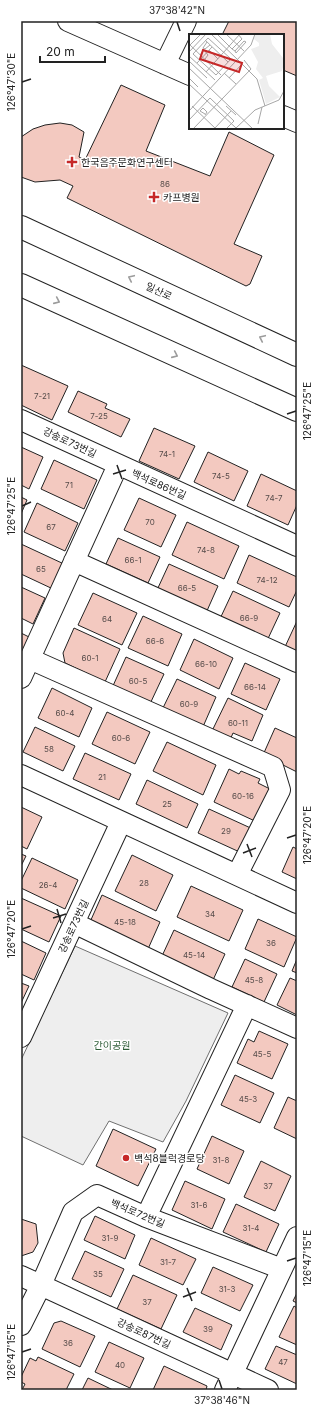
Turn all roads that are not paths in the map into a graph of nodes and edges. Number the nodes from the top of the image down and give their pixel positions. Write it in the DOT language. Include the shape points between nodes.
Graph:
graph roads {
  1 [pos="68,21"];
  2 [pos="186,21"];
  3 [pos="164,64"];
  4 [pos="189,75"];
  5 [pos="284,116"];
  6 [pos="297,122"];
  7 [pos="21,227"];
  8 [pos="21,285"];
  9 [pos="297,354"];
  10 [pos="297,410"];
  11 [pos="21,420"];
  12 [pos="118,465"];
  13 [pos="297,546"];
  14 [pos="74,561"];
  15 [pos="30,659"];
  16 [pos="297,662"];
  17 [pos="21,678"];
  18 [pos="21,775"];
  19 [pos="121,822"];
  20 [pos="236,875"];
  21 [pos="297,903"];
  22 [pos="74,923"];
  23 [pos="247,1005"];
  24 [pos="297,1028"];
  25 [pos="23,1033"];
  26 [pos="146,1216"];
  27 [pos="297,1237"];
  28 [pos="282,1269"];
  29 [pos="21,1276"];
  30 [pos="41,1285"];
  31 [pos="21,1325"];
  32 [pos="229,1382"];
  33 [pos="268,1390"];
  1 -- 3 [label="street"];
  2 -- 3 [label="street"];
  3 -- 4 [label="street"];
  5 -- 6 [label="street"];
  9 -- 7 [label="main road, 일산로, one-way"];
  8 -- 10 [label="main road, one-way"];
  11 -- 12 [label="street, 강송로73번길"];
  12 -- 13 [label="street, 백석로86번길"];
  12 -- 14 [label="street"];
  14 -- 15 [label="street"];
  14 -- 16 [label="street"];
  15 -- 17 [label="street"];
  15 -- 20 [label="street" via="273,767 280,790"];
  18 -- 19 [label="street"];
  19 -- 20 [label="street"];
  19 -- 22 [label="street, 강송로73번길"];
  20 -- 21 [label="street"];
  22 -- 23 [label="street"];
  22 -- 25 [label="street, 강송로73번길"];
  23 -- 24 [label="street"];
  23 -- 26 [label="street"];
  26 -- 28 [label="street, 백석로72번길"];
  26 -- 30 [label="street, 백석로72번길" via="97,1195 73,1212"];
  27 -- 28 [label="street"];
  28 -- 32 [label="street"];
  29 -- 30 [label="street, 강송로87번길"];
  30 -- 31 [label="street"];
  30 -- 32 [label="street, 강송로87번길"];
  32 -- 33 [label="street, 강송로87번길"];
}
